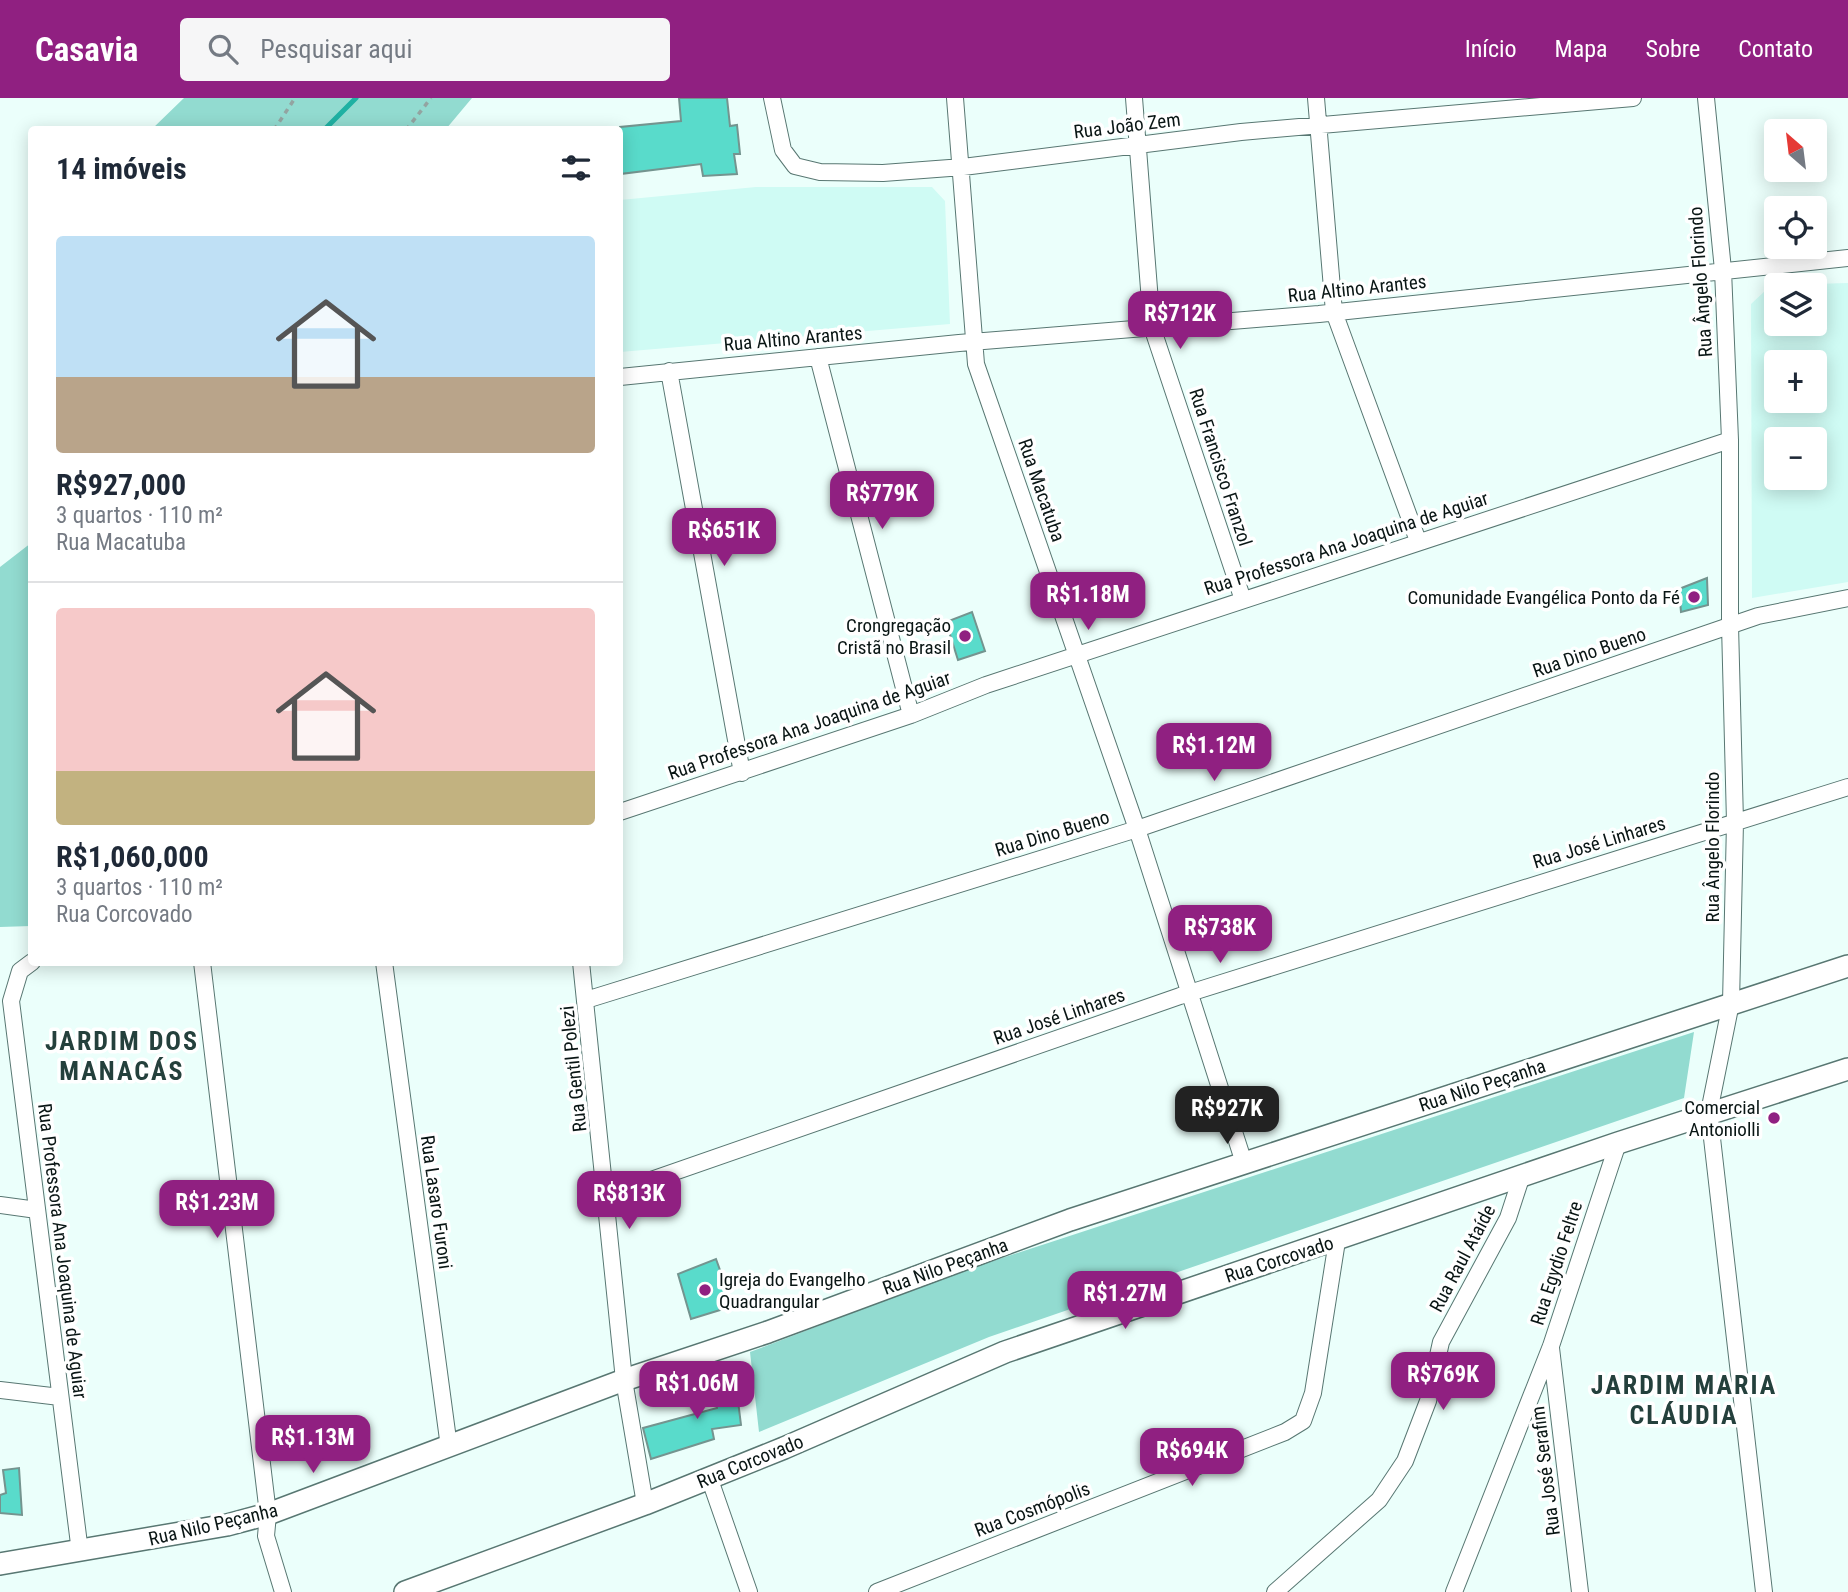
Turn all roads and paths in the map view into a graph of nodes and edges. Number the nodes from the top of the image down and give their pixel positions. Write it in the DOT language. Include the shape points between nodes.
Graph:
graph roads {
  1 [pos="295,98"];
  2 [pos="431,98"];
  3 [pos="772,98"];
  4 [pos="955,98"];
  5 [pos="1134,98"];
  6 [pos="1316,98"];
  7 [pos="1633,98"];
  8 [pos="1706,98"];
  9 [pos="1506,103"];
  10 [pos="277,126"];
  11 [pos="409,126"];
  12 [pos="1319,127"];
  13 [pos="1137,145"];
  14 [pos="963,167"];
  15 [pos="1848,258"];
  16 [pos="1723,270"];
  17 [pos="1334,312"];
  18 [pos="1152,327"];
  19 [pos="972,342"];
  20 [pos="818,357"];
  21 [pos="669,371"];
  22 [pos="623,377"];
  23 [pos="1730,440"];
  24 [pos="1418,541"];
  25 [pos="1848,598"];
  26 [pos="1243,600"];
  27 [pos="1730,625"];
  28 [pos="1077,656"];
  29 [pos="911,715"];
  30 [pos="742,773"];
  31 [pos="1848,787"];
  32 [pos="623,811"];
  33 [pos="1735,822"];
  34 [pos="1137,829"];
  35 [pos="28,965"];
  36 [pos="202,966"];
  37 [pos="385,966"];
  38 [pos="582,966"];
  39 [pos="1848,966"];
  40 [pos="1188,994"];
  41 [pos="586,1000"];
  42 [pos="1731,1003"];
  43 [pos="1848,1069"];
  44 [pos="1709,1112"];
  45 [pos="1618,1143"];
  46 [pos="1244,1163"];
  47 [pos="1521,1178"];
  48 [pos="608,1195"];
  49 [pos="0,1205"];
  50 [pos="37,1210"];
  51 [pos="1337,1241"];
  52 [pos="1550,1346"];
  53 [pos="624,1380"];
  54 [pos="0,1390"];
  55 [pos="60,1397"];
  56 [pos="449,1447"];
  57 [pos="709,1477"];
  58 [pos="645,1504"];
  59 [pos="268,1514"];
  60 [pos="80,1552"];
  61 [pos="0,1564"];
  62 [pos="283,1592"];
  63 [pos="405,1592"];
  64 [pos="749,1592"];
  65 [pos="877,1592"];
  66 [pos="1275,1592"];
  67 [pos="1454,1592"];
  68 [pos="1580,1592"];
  69 [pos="1764,1592"];
  1 -- 10 [label="path"];
  2 -- 11 [label="path"];
  3 -- 14 [label="street, Rua João Zem" via="783,150 795,166 820,172 883,173"];
  4 -- 14 [label="street, Rua Macatuba"];
  5 -- 13 [label="street, Rua Francisco Franzol"];
  6 -- 12 [label="street"];
  7 -- 9 [label="street, Rua João Zem"];
  8 -- 16 [label="street, Rua Ângelo Florindo"];
  9 -- 12 [label="street, Rua João Zem"];
  12 -- 13 [label="street, Rua João Zem"];
  12 -- 17 [label="street"];
  13 -- 14 [label="street, Rua João Zem"];
  13 -- 18 [label="street, Rua Francisco Franzol"];
  14 -- 19 [label="street, Rua Macatuba"];
  15 -- 16 [label="street, Rua Altino Arantes"];
  16 -- 17 [label="street, Rua Altino Arantes"];
  16 -- 23 [label="street, Rua Ângelo Florindo"];
  17 -- 18 [label="street, Rua Altino Arantes"];
  17 -- 24 [label="street"];
  18 -- 19 [label="street, Rua Altino Arantes"];
  18 -- 26 [label="street, Rua Francisco Franzol"];
  19 -- 20 [label="street, Rua Altino Arantes"];
  19 -- 28 [label="street, Rua Macatuba"];
  20 -- 21 [label="street, Rua Altino Arantes"];
  20 -- 29 [label="street"];
  21 -- 22 [label="street, Rua Altino Arantes"];
  21 -- 30 [label="street"];
  23 -- 24 [label="street, Rua Professora Ana Joaquina de Aguiar"];
  23 -- 27 [label="street, Rua Ângelo Florindo"];
  24 -- 26 [label="street, Rua Professora Ana Joaquina de Aguiar"];
  25 -- 27 [label="street, Rua Dino Bueno"];
  26 -- 28 [label="street, Rua Professora Ana Joaquina de Aguiar"];
  27 -- 33 [label="street, Rua Ângelo Florindo"];
  27 -- 34 [label="street, Rua Dino Bueno"];
  28 -- 29 [label="street, Rua Professora Ana Joaquina de Aguiar"];
  28 -- 34 [label="street, Rua Macatuba"];
  29 -- 30 [label="street, Rua Professora Ana Joaquina de Aguiar"];
  30 -- 32 [label="street, Rua Professora Ana Joaquina de Aguiar"];
  31 -- 33 [label="street, Rua José Linhares"];
  33 -- 40 [label="street, Rua José Linhares"];
  33 -- 42 [label="street, Rua Ângelo Florindo"];
  34 -- 40 [label="street, Rua Macatuba"];
  34 -- 41 [label="street, Rua Dino Bueno"];
  35 -- 50 [label="street, Rua Professora Ana Joaquina de Aguiar" via="20,971 11,1001"];
  36 -- 59 [label="street"];
  37 -- 56 [label="street, Rua Lasaro Furoni"];
  38 -- 41 [label="street, Rua Gentil Polezi"];
  39 -- 42 [label="street, Rua Nilo Peçanha"];
  40 -- 46 [label="street, Rua Macatuba"];
  40 -- 48 [label="street, Rua José Linhares"];
  41 -- 48 [label="street, Rua Gentil Polezi"];
  42 -- 44 [label="street, Rua Ângelo Florindo"];
  42 -- 46 [label="street, Rua Nilo Peçanha"];
  43 -- 44 [label="street, Rua Corcovado"];
  44 -- 45 [label="street, Rua Corcovado"];
  44 -- 69 [label="street, Rua Ângelo Florindo"];
  45 -- 47 [label="street, Rua Corcovado"];
  45 -- 52 [label="street, Rua Egydio Feltre"];
  46 -- 53 [label="street, Rua Nilo Peçanha" via="1070,1220"];
  47 -- 51 [label="street, Rua Corcovado"];
  47 -- 66 [label="street, Rua Raul Ataíde" via="1508,1218 1441,1342 1428,1401 1405,1461 1379,1500"];
  48 -- 53 [label="street, Rua Gentil Polezi"];
  49 -- 50 [label="street"];
  50 -- 55 [label="street, Rua Professora Ana Joaquina de Aguiar"];
  51 -- 57 [label="street, Rua Corcovado" via="1143,1302 1005,1352"];
  51 -- 65 [label="street, Rua Cosmópolis" via="1317,1372 1303,1421 1285,1432"];
  52 -- 67 [label="street, Rua Egydio Feltre"];
  52 -- 68 [label="street, Rua José Serafim"];
  53 -- 56 [label="street, Rua Nilo Peçanha"];
  53 -- 58 [label="street, Rua Gentil Polezi"];
  54 -- 55 [label="street"];
  55 -- 60 [label="street, Rua Professora Ana Joaquina de Aguiar"];
  56 -- 59 [label="street, Rua Nilo Peçanha"];
  57 -- 58 [label="street, Rua Corcovado"];
  57 -- 64 [label="street"];
  58 -- 63 [label="street, Rua Corcovado"];
  59 -- 60 [label="street, Rua Nilo Peçanha"];
  59 -- 62 [label="street" via="266,1536"];
  60 -- 61 [label="street, Rua Nilo Peçanha"];
}
